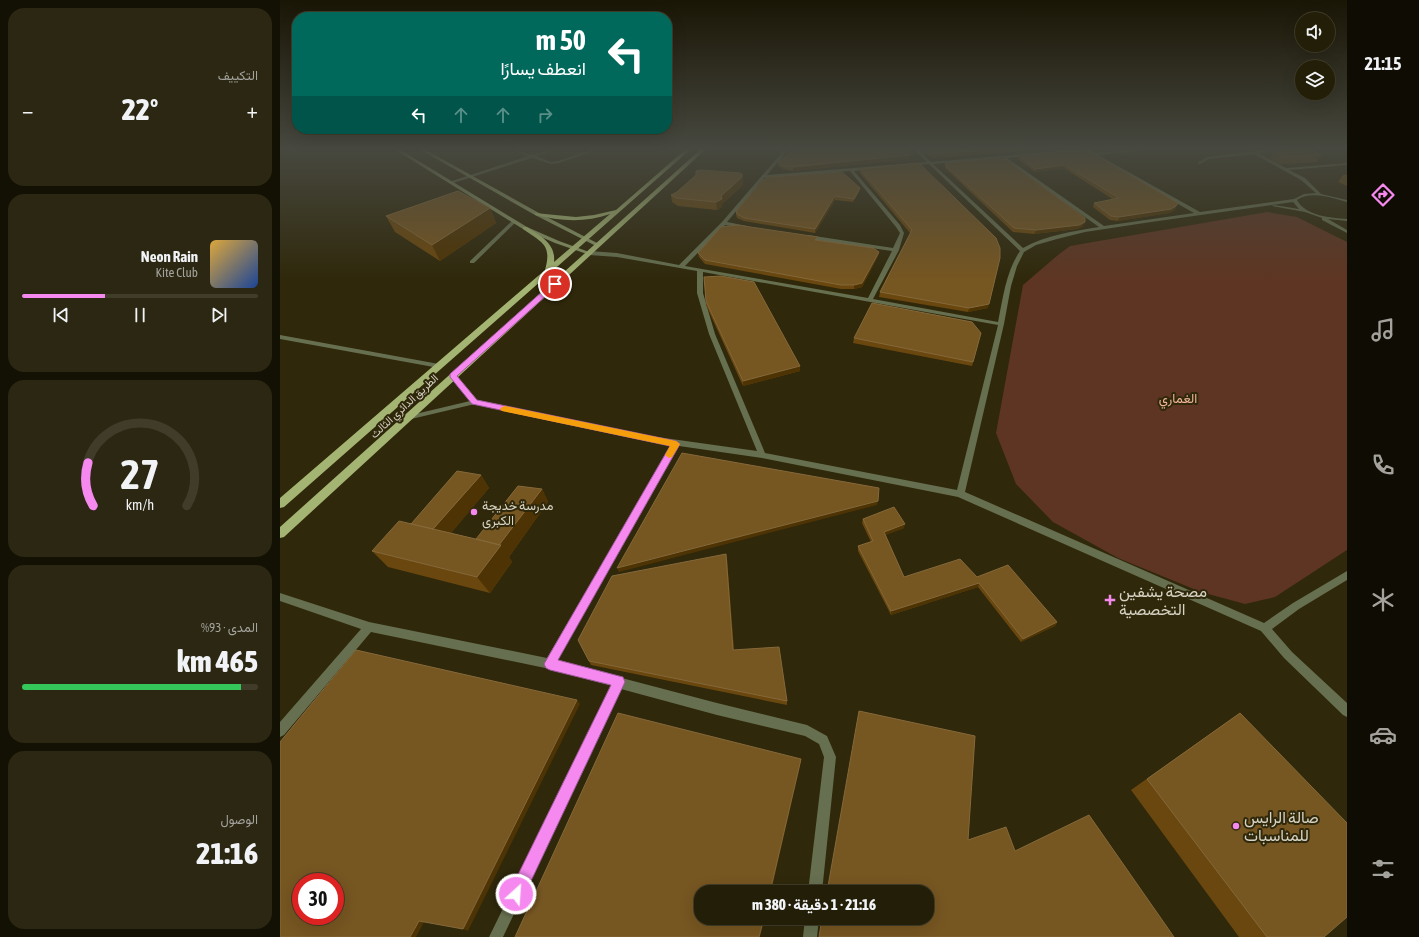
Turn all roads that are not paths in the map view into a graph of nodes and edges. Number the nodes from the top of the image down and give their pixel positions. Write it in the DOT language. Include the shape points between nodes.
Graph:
graph roads {
  1 [pos="469,193"];
  2 [pos="498,193"];
  3 [pos="639,193"];
  4 [pos="656,193"];
  5 [pos="750,193"];
  6 [pos="869,193"];
  7 [pos="961,193"];
  8 [pos="1054,193"];
  9 [pos="1163,193"];
  10 [pos="1318,193"];
  11 [pos="1320,195"];
  12 [pos="1336,198"];
  13 [pos="1347,198"];
  14 [pos="1295,200"];
  15 [pos="1347,201"];
  16 [pos="625,205"];
  17 [pos="1261,205"];
  18 [pos="1308,212"];
  19 [pos="536,214"];
  20 [pos="1200,214"];
  21 [pos="1319,216"];
  22 [pos="1347,220"];
  23 [pos="515,221"];
  24 [pos="724,223"];
  25 [pos="525,228"];
  26 [pos="755,228"];
  27 [pos="1104,228"];
  28 [pos="1347,232"];
  29 [pos="802,236"];
  30 [pos="585,239"];
  31 [pos="598,245"];
  32 [pos="574,248"];
  33 [pos="896,250"];
  34 [pos="1022,250"];
  35 [pos="589,253"];
  36 [pos="617,255"];
  37 [pos="472,262"];
  38 [pos="681,266"];
  39 [pos="700,270"];
  40 [pos="547,272"];
  41 [pos="870,300"];
  42 [pos="1001,324"];
  43 [pos="280,337"];
  44 [pos="439,366"];
  45 [pos="453,376"];
  46 [pos="474,402"];
  47 [pos="407,418"];
  48 [pos="676,444"];
  49 [pos="762,455"];
  50 [pos="960,494"];
  51 [pos="280,504"];
  52 [pos="280,534"];
  53 [pos="1347,575"];
  54 [pos="280,596"];
  55 [pos="369,627"];
  56 [pos="1265,628"];
  57 [pos="550,664"];
  58 [pos="619,682"];
  59 [pos="1347,712"];
  60 [pos="280,731"];
  61 [pos="816,885"];
  62 [pos="811,925"];
  63 [pos="496,937"];
  64 [pos="810,937"];
  1 -- 23 [label="street"];
  2 -- 19 [label="street"];
  3 -- 16 [label="main road, الطريق الدائري الثالث"];
  4 -- 31 [label="main road, الطريق الدائري الثالث"];
  5 -- 24 [label="street"];
  6 -- 33 [label="street" via="902,233"];
  7 -- 34 [label="street"];
  8 -- 27 [label="street"];
  9 -- 20 [label="street"];
  10 -- 11 [label="street"];
  11 -- 12 [label="street"];
  11 -- 14 [label="street" via="1302,195"];
  12 -- 13 [label="street"];
  12 -- 15 [label="street"];
  14 -- 17 [label="street"];
  14 -- 18 [label="street" via="1300,208"];
  16 -- 19 [label="main road" via="604,215 582,220 563,220"];
  16 -- 30 [label="main road, الطريق الدائري الثالث"];
  17 -- 18 [label="street"];
  17 -- 20 [label="street"];
  18 -- 21 [label="street"];
  19 -- 30 [label="street"];
  20 -- 27 [label="street"];
  21 -- 22 [label="street"];
  21 -- 28 [label="street"];
  23 -- 25 [label="street"];
  23 -- 37 [label="street"];
  24 -- 26 [label="street"];
  24 -- 38 [label="street"];
  25 -- 32 [label="street"];
  25 -- 40 [label="main road" via="551,249 552,262"];
  27 -- 34 [label="street" via="1045,240"];
  29 -- 33 [label="street"];
  30 -- 31 [label="street"];
  30 -- 32 [label="main road, الطريق الدائري الثالث"];
  31 -- 35 [label="main road, الطريق الدائري الثالث"];
  31 -- 36 [label="street"];
  32 -- 35 [label="street"];
  32 -- 40 [label="main road, الطريق الدائري الثالث"];
  33 -- 41 [label="street"];
  34 -- 42 [label="street" via="1014,263"];
  35 -- 36 [label="street"];
  35 -- 45 [label="main road, الطريق الدائري الثالث"];
  36 -- 38 [label="street"];
  38 -- 39 [label="street"];
  39 -- 41 [label="street"];
  39 -- 49 [label="street" via="700,293 705,313"];
  40 -- 44 [label="main road, الطريق الدائري الثالث"];
  41 -- 42 [label="street"];
  42 -- 50 [label="street"];
  43 -- 44 [label="street"];
  44 -- 51 [label="main road, الطريق الدائري الثالث"];
  45 -- 46 [label="street"];
  45 -- 47 [label="main road, الطريق الدائري الثالث"];
  46 -- 47 [label="street"];
  46 -- 48 [label="street"];
  47 -- 52 [label="main road, الطريق الدائري الثالث"];
  48 -- 49 [label="street"];
  48 -- 57 [label="street"];
  49 -- 50 [label="street"];
  50 -- 56 [label="street"];
  53 -- 56 [label="street"];
  54 -- 55 [label="street"];
  55 -- 57 [label="street"];
  55 -- 60 [label="street"];
  56 -- 59 [label="street" via="1288,655"];
  57 -- 58 [label="street"];
  58 -- 61 [label="street" via="807,731 823,740 830,757"];
  58 -- 63 [label="street"];
  62 -- 64 [label="street"];
}
